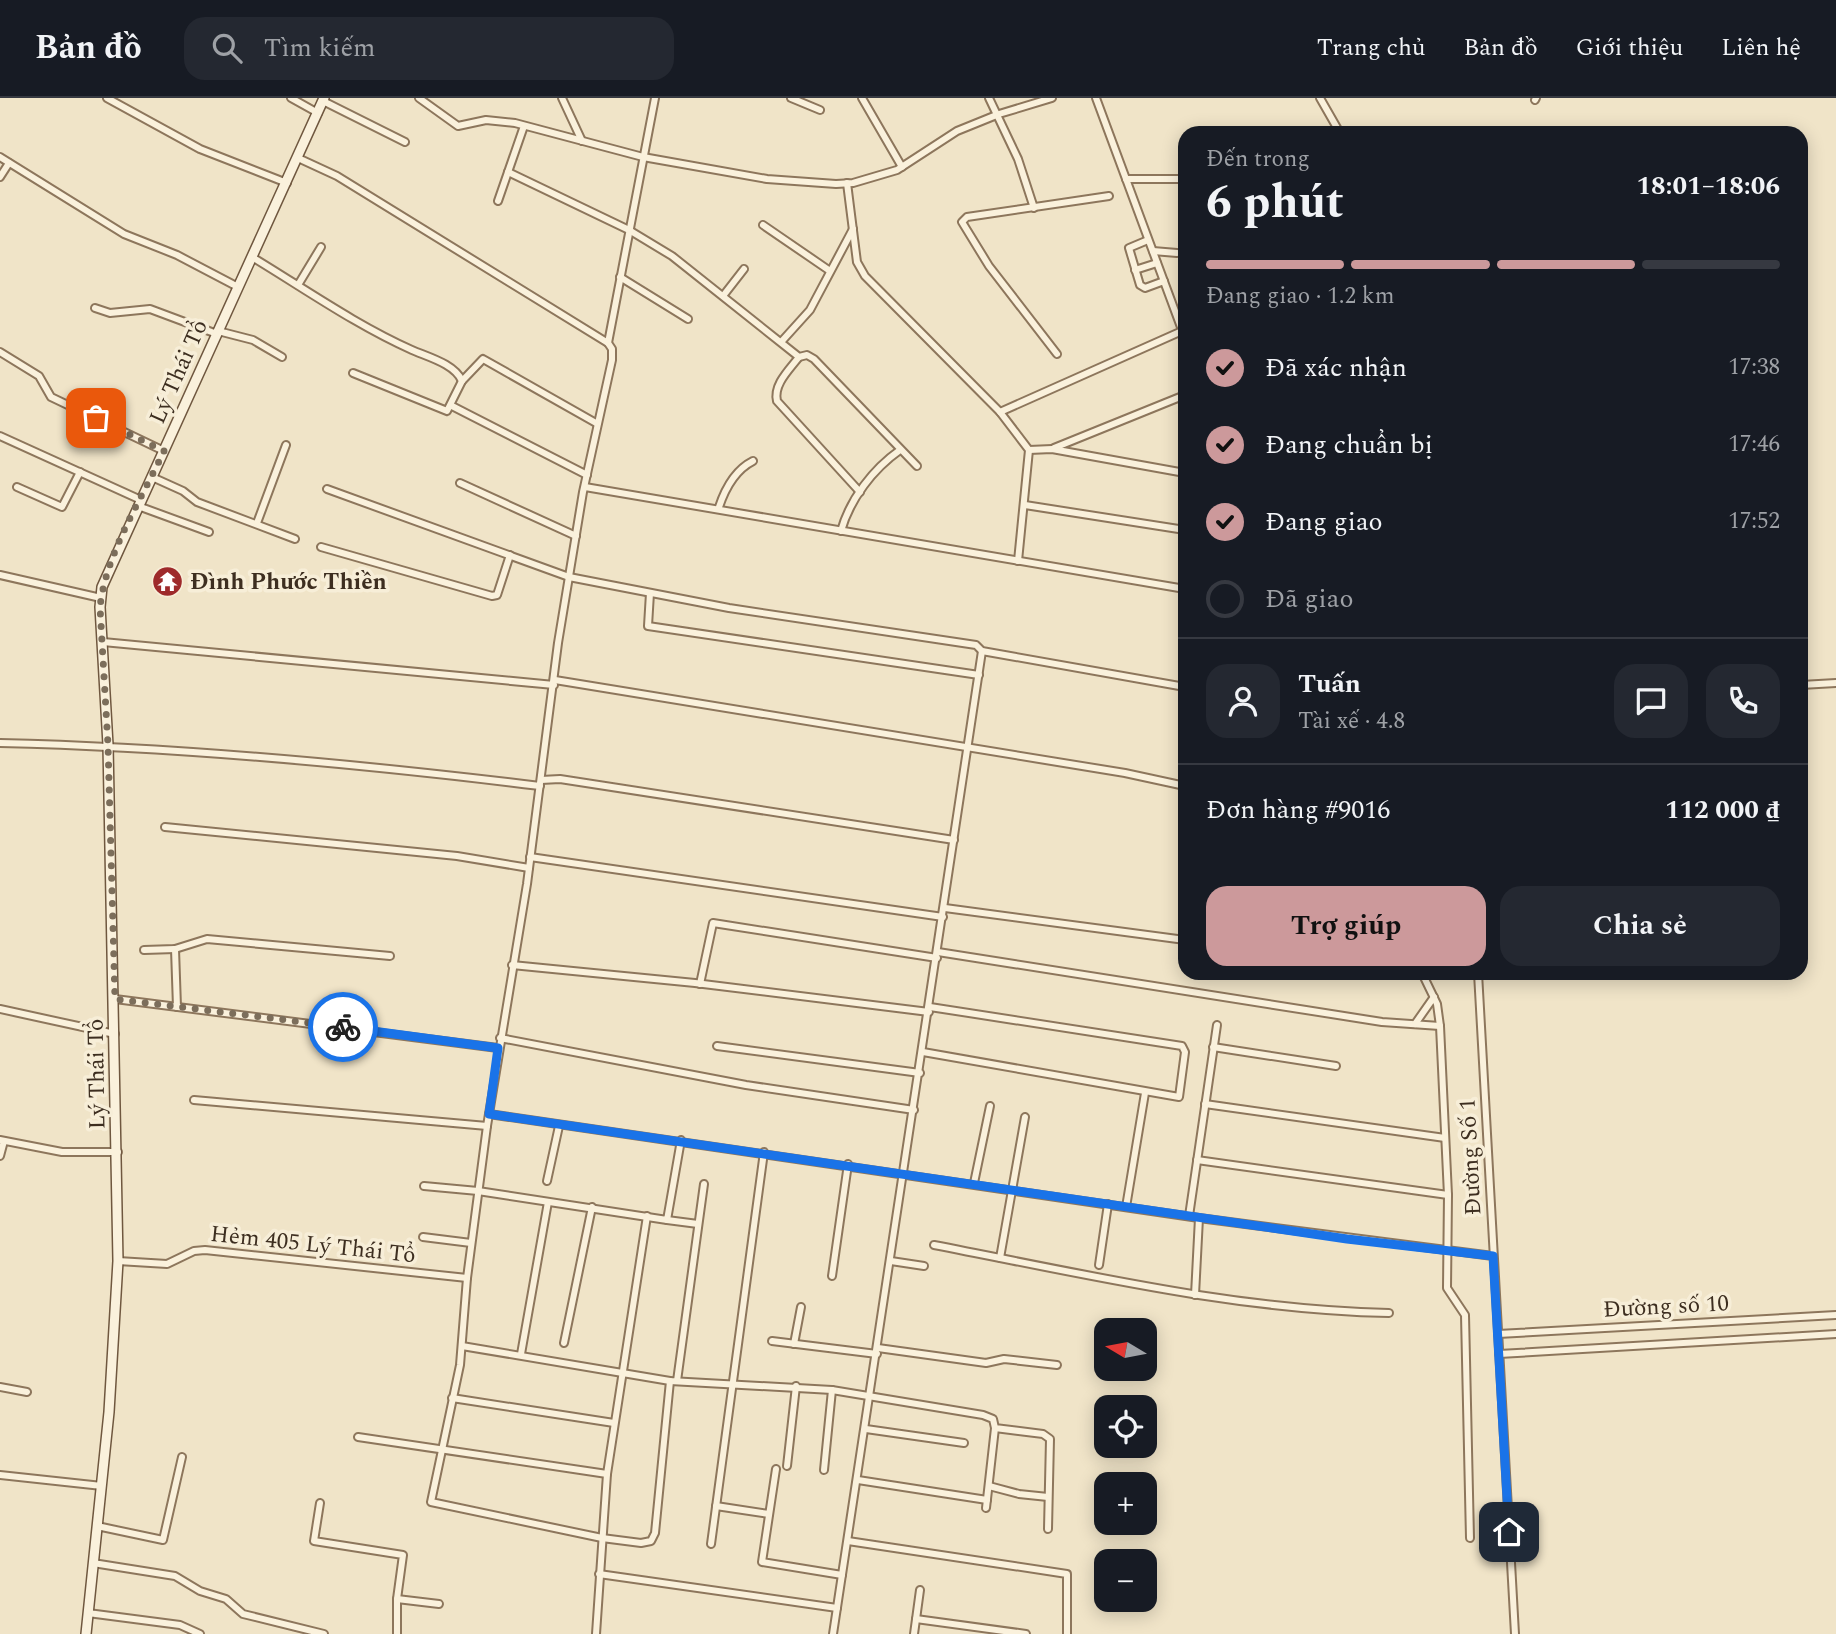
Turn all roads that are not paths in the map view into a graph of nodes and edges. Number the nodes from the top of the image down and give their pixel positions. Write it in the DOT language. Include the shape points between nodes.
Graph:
graph roads {
  1 [pos="107,98"];
  2 [pos="291,98"];
  3 [pos="419,98"];
  4 [pos="562,98"];
  5 [pos="655,98"];
  6 [pos="791,98"];
  7 [pos="862,98"];
  8 [pos="989,98"];
  9 [pos="1052,98"];
  10 [pos="1096,98"];
  11 [pos="1320,98"];
  12 [pos="323,100"];
  13 [pos="820,110"];
  14 [pos="318,113"];
  15 [pos="999,114"];
  16 [pos="524,126"];
  17 [pos="1336,126"];
  18 [pos="582,141"];
  19 [pos="405,142"];
  20 [pos="0,157"];
  21 [pos="643,157"];
  22 [pos="298,159"];
  23 [pos="9,163"];
  24 [pos="902,167"];
  25 [pos="508,172"];
  26 [pos="0,177"];
  27 [pos="1126,179"];
  28 [pos="1178,179"];
  29 [pos="286,183"];
  30 [pos="847,183"];
  31 [pos="1109,196"];
  32 [pos="498,201"];
  33 [pos="1034,208"];
  34 [pos="763,225"];
  35 [pos="853,229"];
  36 [pos="629,230"];
  37 [pos="1148,240"];
  38 [pos="321,247"];
  39 [pos="1153,251"];
  40 [pos="1177,253"];
  41 [pos="252,257"];
  42 [pos="1157,263"];
  43 [pos="744,269"];
  44 [pos="1135,270"];
  45 [pos="830,271"];
  46 [pos="620,277"];
  47 [pos="1164,281"];
  48 [pos="298,285"];
  49 [pos="239,287"];
  50 [pos="723,296"];
  51 [pos="95,308"];
  52 [pos="688,319"];
  53 [pos="1178,321"];
  54 [pos="218,332"];
  55 [pos="1178,337"];
  56 [pos="782,341"];
  57 [pos="608,343"];
  58 [pos="0,352"];
  59 [pos="1057,354"];
  60 [pos="282,357"];
  61 [pos="799,357"];
  62 [pos="353,373"];
  63 [pos="462,381"];
  64 [pos="1178,398"];
  65 [pos="452,406"];
  66 [pos="1000,412"];
  67 [pos="597,423"];
  68 [pos="0,436"];
  69 [pos="286,446"];
  70 [pos="1052,449"];
  71 [pos="900,450"];
  72 [pos="1029,450"];
  73 [pos="164,451"];
  74 [pos="753,461"];
  75 [pos="917,466"];
  76 [pos="80,472"];
  77 [pos="1178,472"];
  78 [pos="587,475"];
  79 [pos="152,477"];
  80 [pos="460,483"];
  81 [pos="17,486"];
  82 [pos="584,487"];
  83 [pos="327,489"];
  84 [pos="860,492"];
  85 [pos="140,503"];
  86 [pos="1025,505"];
  87 [pos="719,507"];
  88 [pos="257,523"];
  89 [pos="1178,529"];
  90 [pos="841,531"];
  91 [pos="209,532"];
  92 [pos="576,536"];
  93 [pos="295,539"];
  94 [pos="321,547"];
  95 [pos="510,555"];
  96 [pos="1018,561"];
  97 [pos="0,575"];
  98 [pos="569,577"];
  99 [pos="1178,588"];
  100 [pos="650,593"];
  101 [pos="101,598"];
  102 [pos="103,642"];
  103 [pos="982,651"];
  104 [pos="979,675"];
  105 [pos="554,683"];
  106 [pos="1836,683"];
  107 [pos="1808,685"];
  108 [pos="1178,686"];
  109 [pos="0,743"];
  110 [pos="108,745"];
  111 [pos="968,748"];
  112 [pos="540,783"];
  113 [pos="1178,784"];
  114 [pos="165,827"];
  115 [pos="954,840"];
  116 [pos="530,856"];
  117 [pos="529,868"];
  118 [pos="945,908"];
  119 [pos="943,917"];
  120 [pos="1178,939"];
  121 [pos="175,949"];
  122 [pos="144,950"];
  123 [pos="938,955"];
  124 [pos="390,956"];
  125 [pos="512,965"];
  126 [pos="1426,980"];
  127 [pos="1478,980"];
  128 [pos="700,984"];
  129 [pos="1434,997"];
  130 [pos="115,999"];
  131 [pos="177,1007"];
  132 [pos="0,1009"];
  133 [pos="930,1009"];
  134 [pos="1415,1024"];
  135 [pos="1217,1026"];
  136 [pos="1440,1026"];
  137 [pos="115,1034"];
  138 [pos="500,1038"];
  139 [pos="717,1046"];
  140 [pos="1213,1047"];
  141 [pos="498,1048"];
  142 [pos="923,1052"];
  143 [pos="1336,1066"];
  144 [pos="920,1073"];
  145 [pos="1145,1093"];
  146 [pos="194,1100"];
  147 [pos="1205,1104"];
  148 [pos="990,1107"];
  149 [pos="914,1110"];
  150 [pos="489,1114"];
  151 [pos="1025,1117"];
  152 [pos="487,1126"];
  153 [pos="559,1126"];
  154 [pos="1445,1138"];
  155 [pos="681,1140"];
  156 [pos="2,1141"];
  157 [pos="118,1152"];
  158 [pos="764,1152"];
  159 [pos="0,1156"];
  160 [pos="1197,1160"];
  161 [pos="848,1164"];
  162 [pos="905,1172"];
  163 [pos="547,1181"];
  164 [pos="974,1183"];
  165 [pos="704,1184"];
  166 [pos="424,1186"];
  167 [pos="1012,1189"];
  168 [pos="478,1191"];
  169 [pos="1448,1195"];
  170 [pos="548,1202"];
  171 [pos="1108,1204"];
  172 [pos="592,1206"];
  173 [pos="1126,1206"];
  174 [pos="647,1216"];
  175 [pos="1189,1216"];
  176 [pos="1199,1218"];
  177 [pos="667,1220"];
  178 [pos="698,1224"];
  179 [pos="423,1237"];
  180 [pos="471,1242"];
  181 [pos="934,1245"];
  182 [pos="1449,1252"];
  183 [pos="1493,1256"];
  184 [pos="1000,1258"];
  185 [pos="118,1261"];
  186 [pos="891,1261"];
  187 [pos="1099,1265"];
  188 [pos="924,1266"];
  189 [pos="832,1276"];
  190 [pos="467,1278"];
  191 [pos="1195,1295"];
  192 [pos="800,1307"];
  193 [pos="1389,1313"];
  194 [pos="1836,1315"];
  195 [pos="1498,1334"];
  196 [pos="1836,1334"];
  197 [pos="772,1341"];
  198 [pos="564,1343"];
  199 [pos="794,1344"];
  200 [pos="462,1346"];
  201 [pos="877,1351"];
  202 [pos="520,1354"];
  203 [pos="1499,1354"];
  204 [pos="1057,1365"];
  205 [pos="622,1372"];
  206 [pos="674,1381"];
  207 [pos="733,1386"];
  208 [pos="796,1386"];
  209 [pos="0,1387"];
  210 [pos="832,1390"];
  211 [pos="27,1392"];
  212 [pos="871,1396"];
  213 [pos="452,1398"];
  214 [pos="614,1423"];
  215 [pos="995,1428"];
  216 [pos="866,1429"];
  217 [pos="358,1437"];
  218 [pos="964,1443"];
  219 [pos="440,1448"];
  220 [pos="181,1457"];
  221 [pos="788,1466"];
  222 [pos="776,1469"];
  223 [pos="824,1469"];
  224 [pos="607,1474"];
  225 [pos="0,1475"];
  226 [pos="858,1480"];
  227 [pos="102,1486"];
  228 [pos="989,1486"];
  229 [pos="1048,1497"];
  230 [pos="987,1500"];
  231 [pos="320,1503"];
  232 [pos="716,1506"];
  233 [pos="986,1508"];
  234 [pos="769,1514"];
  235 [pos="97,1527"];
  236 [pos="1048,1529"];
  237 [pos="602,1538"];
  238 [pos="1470,1538"];
  239 [pos="848,1541"];
  240 [pos="711,1544"];
  241 [pos="93,1563"];
  242 [pos="599,1574"];
  243 [pos="842,1575"];
  244 [pos="920,1590"];
  245 [pos="397,1599"];
  246 [pos="439,1604"];
  247 [pos="837,1608"];
  248 [pos="88,1613"];
  249 [pos="916,1619"];
  250 [pos="86,1634"];
  251 [pos="200,1634"];
  252 [pos="324,1634"];
  253 [pos="397,1634"];
  254 [pos="596,1634"];
  255 [pos="833,1634"];
  256 [pos="914,1634"];
  257 [pos="1026,1634"];
  258 [pos="1068,1634"];
  259 [pos="1515,1634"];
  1 -- 29 [label="street" via="200,149"];
  2 -- 14 [label="street"];
  3 -- 16 [label="street" via="458,126 486,120"];
  4 -- 18 [label="street"];
  5 -- 21 [label="street"];
  6 -- 13 [label="street"];
  7 -- 24 [label="street"];
  8 -- 15 [label="street"];
  9 -- 15 [label="street"];
  10 -- 27 [label="street"];
  11 -- 17 [label="street"];
  12 -- 14 [label="main road, Lý Thái Tổ"];
  12 -- 19 [label="street"];
  14 -- 22 [label="main road, Lý Thái Tổ"];
  15 -- 24 [label="street" via="957,131"];
  15 -- 33 [label="street"];
  16 -- 18 [label="street"];
  16 -- 25 [label="street"];
  18 -- 21 [label="street"];
  20 -- 23 [label="street"];
  21 -- 30 [label="street" via="767,179"];
  21 -- 36 [label="street"];
  22 -- 29 [label="main road, Lý Thái Tổ"];
  22 -- 57 [label="street" via="337,176"];
  23 -- 26 [label="street"];
  23 -- 49 [label="street" via="124,234"];
  24 -- 30 [label="street"];
  25 -- 32 [label="street"];
  25 -- 36 [label="street"];
  27 -- 28 [label="street"];
  27 -- 37 [label="street"];
  29 -- 41 [label="main road, Lý Thái Tổ"];
  30 -- 35 [label="street"];
  31 -- 33 [label="street"];
  33 -- 59 [label="street" via="967,217 962,222 989,266"];
  34 -- 45 [label="street"];
  35 -- 45 [label="street"];
  35 -- 66 [label="street" via="857,262 864,276"];
  36 -- 46 [label="street"];
  36 -- 50 [label="street"];
  37 -- 39 [label="street"];
  37 -- 44 [label="street" via="1129,248"];
  38 -- 48 [label="street"];
  39 -- 40 [label="street"];
  39 -- 42 [label="street"];
  41 -- 48 [label="street"];
  41 -- 49 [label="main road, Lý Thái Tổ"];
  42 -- 44 [label="street"];
  42 -- 47 [label="street"];
  43 -- 50 [label="street"];
  44 -- 47 [label="street" via="1143,287"];
  45 -- 56 [label="street" via="810,310"];
  46 -- 52 [label="street"];
  46 -- 57 [label="street"];
  47 -- 53 [label="street"];
  48 -- 63 [label="street" via="386,338 443,363"];
  49 -- 54 [label="main road, Lý Thái Tổ"];
  50 -- 56 [label="street"];
  51 -- 54 [label="street" via="110,313 150,309"];
  54 -- 60 [label="street" via="253,340"];
  54 -- 73 [label="main road, Lý Thái Tổ"];
  55 -- 66 [label="street"];
  56 -- 61 [label="street"];
  57 -- 67 [label="street" via="612,360"];
  58 -- 73 [label="street" via="40,376 51,397"];
  61 -- 71 [label="street" via="814,359"];
  61 -- 84 [label="street" via="778,386 777,401"];
  62 -- 65 [label="street" via="436,409 447,411"];
  63 -- 65 [label="street"];
  63 -- 67 [label="street" via="478,362 489,360"];
  64 -- 70 [label="street"];
  65 -- 78 [label="street"];
  66 -- 72 [label="street"];
  67 -- 78 [label="street"];
  68 -- 76 [label="street"];
  69 -- 88 [label="street"];
  70 -- 72 [label="street"];
  70 -- 77 [label="street"];
  71 -- 75 [label="street"];
  71 -- 84 [label="street"];
  72 -- 86 [label="street"];
  73 -- 79 [label="main road, Lý Thái Tổ"];
  74 -- 87 [label="street" via="729,485"];
  76 -- 81 [label="street" via="62,507"];
  76 -- 85 [label="street"];
  78 -- 82 [label="street"];
  79 -- 85 [label="main road, Lý Thái Tổ"];
  79 -- 88 [label="street" via="197,502"];
  80 -- 92 [label="street"];
  82 -- 87 [label="street"];
  82 -- 92 [label="street"];
  83 -- 95 [label="street"];
  84 -- 90 [label="street" via="850,504"];
  85 -- 91 [label="street"];
  85 -- 101 [label="main road, Lý Thái Tổ" via="111,563"];
  86 -- 89 [label="street"];
  86 -- 96 [label="street"];
  87 -- 90 [label="street"];
  88 -- 93 [label="street"];
  90 -- 96 [label="street"];
  92 -- 98 [label="street"];
  94 -- 95 [label="street" via="492,596 503,582"];
  95 -- 98 [label="street"];
  96 -- 99 [label="street"];
  97 -- 101 [label="street"];
  98 -- 100 [label="street"];
  98 -- 105 [label="street"];
  100 -- 103 [label="street" via="976,645"];
  100 -- 104 [label="street" via="648,626"];
  101 -- 102 [label="main road, Lý Thái Tổ"];
  102 -- 105 [label="street"];
  102 -- 110 [label="main road, Lý Thái Tổ"];
  103 -- 104 [label="street"];
  103 -- 108 [label="street"];
  104 -- 111 [label="street"];
  105 -- 111 [label="street"];
  105 -- 112 [label="street"];
  106 -- 107 [label="street"];
  109 -- 110 [label="street"];
  110 -- 112 [label="street"];
  110 -- 130 [label="main road, Lý Thái Tổ"];
  111 -- 113 [label="street"];
  111 -- 115 [label="street"];
  112 -- 115 [label="street" via="561,779"];
  112 -- 116 [label="street"];
  114 -- 117 [label="street" via="457,856"];
  115 -- 118 [label="street"];
  116 -- 117 [label="street"];
  116 -- 119 [label="street"];
  117 -- 125 [label="street"];
  118 -- 119 [label="street"];
  118 -- 120 [label="street"];
  119 -- 123 [label="street"];
  121 -- 122 [label="street"];
  121 -- 124 [label="street" via="207,939"];
  121 -- 131 [label="street"];
  123 -- 128 [label="street" via="713,923"];
  123 -- 133 [label="street"];
  123 -- 134 [label="street"];
  125 -- 128 [label="street"];
  125 -- 138 [label="street"];
  126 -- 129 [label="street"];
  127 -- 183 [label="street, Đường Số 1"];
  128 -- 133 [label="street"];
  129 -- 134 [label="street"];
  129 -- 136 [label="street"];
  130 -- 131 [label="street"];
  130 -- 137 [label="main road, Lý Thái Tổ"];
  131 -- 141 [label="street"];
  132 -- 137 [label="street"];
  133 -- 142 [label="street"];
  133 -- 145 [label="street" via="1183,1046 1179,1097"];
  134 -- 136 [label="street"];
  135 -- 140 [label="street"];
  136 -- 154 [label="street"];
  137 -- 157 [label="main road, Lý Thái Tổ"];
  138 -- 141 [label="street"];
  138 -- 149 [label="street" via="746,1085"];
  139 -- 144 [label="street"];
  140 -- 143 [label="street"];
  140 -- 147 [label="street"];
  141 -- 150 [label="street"];
  142 -- 144 [label="street"];
  142 -- 145 [label="street"];
  144 -- 149 [label="street"];
  145 -- 173 [label="street"];
  146 -- 152 [label="street"];
  147 -- 154 [label="street"];
  147 -- 160 [label="street"];
  148 -- 164 [label="street"];
  149 -- 162 [label="street"];
  150 -- 152 [label="street"];
  150 -- 153 [label="street"];
  151 -- 167 [label="street"];
  152 -- 168 [label="street"];
  153 -- 155 [label="street"];
  153 -- 163 [label="street"];
  154 -- 169 [label="street"];
  155 -- 158 [label="street"];
  155 -- 177 [label="street"];
  156 -- 157 [label="street" via="62,1152"];
  156 -- 159 [label="street"];
  157 -- 185 [label="main road, Lý Thái Tổ"];
  158 -- 161 [label="street"];
  158 -- 207 [label="street"];
  160 -- 169 [label="street"];
  160 -- 175 [label="street"];
  161 -- 162 [label="street"];
  161 -- 189 [label="street"];
  162 -- 164 [label="street"];
  162 -- 186 [label="street"];
  164 -- 167 [label="street"];
  165 -- 178 [label="street"];
  166 -- 168 [label="street"];
  167 -- 171 [label="street"];
  167 -- 184 [label="street"];
  168 -- 170 [label="street"];
  168 -- 180 [label="street"];
  169 -- 182 [label="street"];
  170 -- 172 [label="street"];
  170 -- 202 [label="street"];
  171 -- 173 [label="street"];
  171 -- 187 [label="street"];
  172 -- 174 [label="street"];
  172 -- 198 [label="street"];
  173 -- 175 [label="street"];
  174 -- 177 [label="street"];
  174 -- 205 [label="street"];
  175 -- 176 [label="street"];
  176 -- 182 [label="street"];
  176 -- 191 [label="street"];
  177 -- 178 [label="street"];
  178 -- 206 [label="street" via="691,1297"];
  179 -- 180 [label="street"];
  180 -- 190 [label="street"];
  181 -- 184 [label="street"];
  182 -- 183 [label="street"];
  182 -- 238 [label="street" via="1447,1288 1465,1314"];
  183 -- 195 [label="street, Đường Số 1"];
  184 -- 191 [label="street"];
  185 -- 190 [label="street, Hẻm 405 Lý Thái Tổ" via="167,1264 205,1250"];
  185 -- 227 [label="main road, Lý Thái Tổ"];
  186 -- 188 [label="street"];
  186 -- 201 [label="street"];
  190 -- 200 [label="street"];
  191 -- 193 [label="street" via="1328,1312"];
  192 -- 199 [label="street"];
  194 -- 195 [label="street, Đường số 10"];
  195 -- 203 [label="street, Đường Số 1"];
  196 -- 203 [label="street, Đường số 10"];
  197 -- 199 [label="street"];
  199 -- 201 [label="street"];
  200 -- 202 [label="street"];
  200 -- 213 [label="street"];
  201 -- 204 [label="street" via="986,1363 1004,1360"];
  201 -- 212 [label="street"];
  202 -- 205 [label="street"];
  203 -- 259 [label="street, Đường Số 1"];
  205 -- 206 [label="street"];
  205 -- 214 [label="street"];
  206 -- 207 [label="street"];
  206 -- 237 [label="street" via="655,1533 651,1541 641,1543"];
  207 -- 208 [label="street"];
  207 -- 232 [label="street"];
  208 -- 210 [label="street"];
  208 -- 221 [label="street"];
  209 -- 211 [label="street"];
  210 -- 212 [label="street"];
  210 -- 223 [label="street"];
  212 -- 215 [label="street" via="983,1415 993,1419"];
  212 -- 216 [label="street"];
  213 -- 214 [label="street"];
  213 -- 219 [label="street"];
  214 -- 224 [label="street"];
  215 -- 228 [label="street"];
  215 -- 229 [label="street" via="1048,1436"];
  216 -- 218 [label="street"];
  216 -- 226 [label="street"];
  217 -- 219 [label="street"];
  219 -- 224 [label="street"];
  219 -- 237 [label="street" via="430,1502"];
  220 -- 235 [label="street" via="163,1540"];
  222 -- 234 [label="street"];
  224 -- 237 [label="street"];
  225 -- 227 [label="street"];
  226 -- 230 [label="street"];
  226 -- 239 [label="street"];
  227 -- 235 [label="main road, Lý Thái Tổ"];
  228 -- 229 [label="street"];
  228 -- 230 [label="street"];
  229 -- 236 [label="street"];
  230 -- 233 [label="street"];
  231 -- 245 [label="street" via="314,1541 403,1555"];
  232 -- 234 [label="street"];
  232 -- 240 [label="street"];
  234 -- 243 [label="street" via="762,1562"];
  235 -- 241 [label="main road, Lý Thái Tổ"];
  237 -- 242 [label="street"];
  239 -- 243 [label="street"];
  239 -- 258 [label="street" via="1067,1574"];
  241 -- 248 [label="main road, Lý Thái Tổ"];
  241 -- 252 [label="street" via="175,1576 226,1600 243,1614"];
  242 -- 247 [label="street"];
  242 -- 254 [label="street"];
  243 -- 247 [label="street"];
  244 -- 249 [label="street"];
  245 -- 246 [label="street"];
  245 -- 253 [label="street"];
  247 -- 255 [label="street"];
  248 -- 250 [label="main road, Lý Thái Tổ"];
  248 -- 251 [label="street" via="180,1625"];
  249 -- 256 [label="street"];
  249 -- 257 [label="street"];
}
